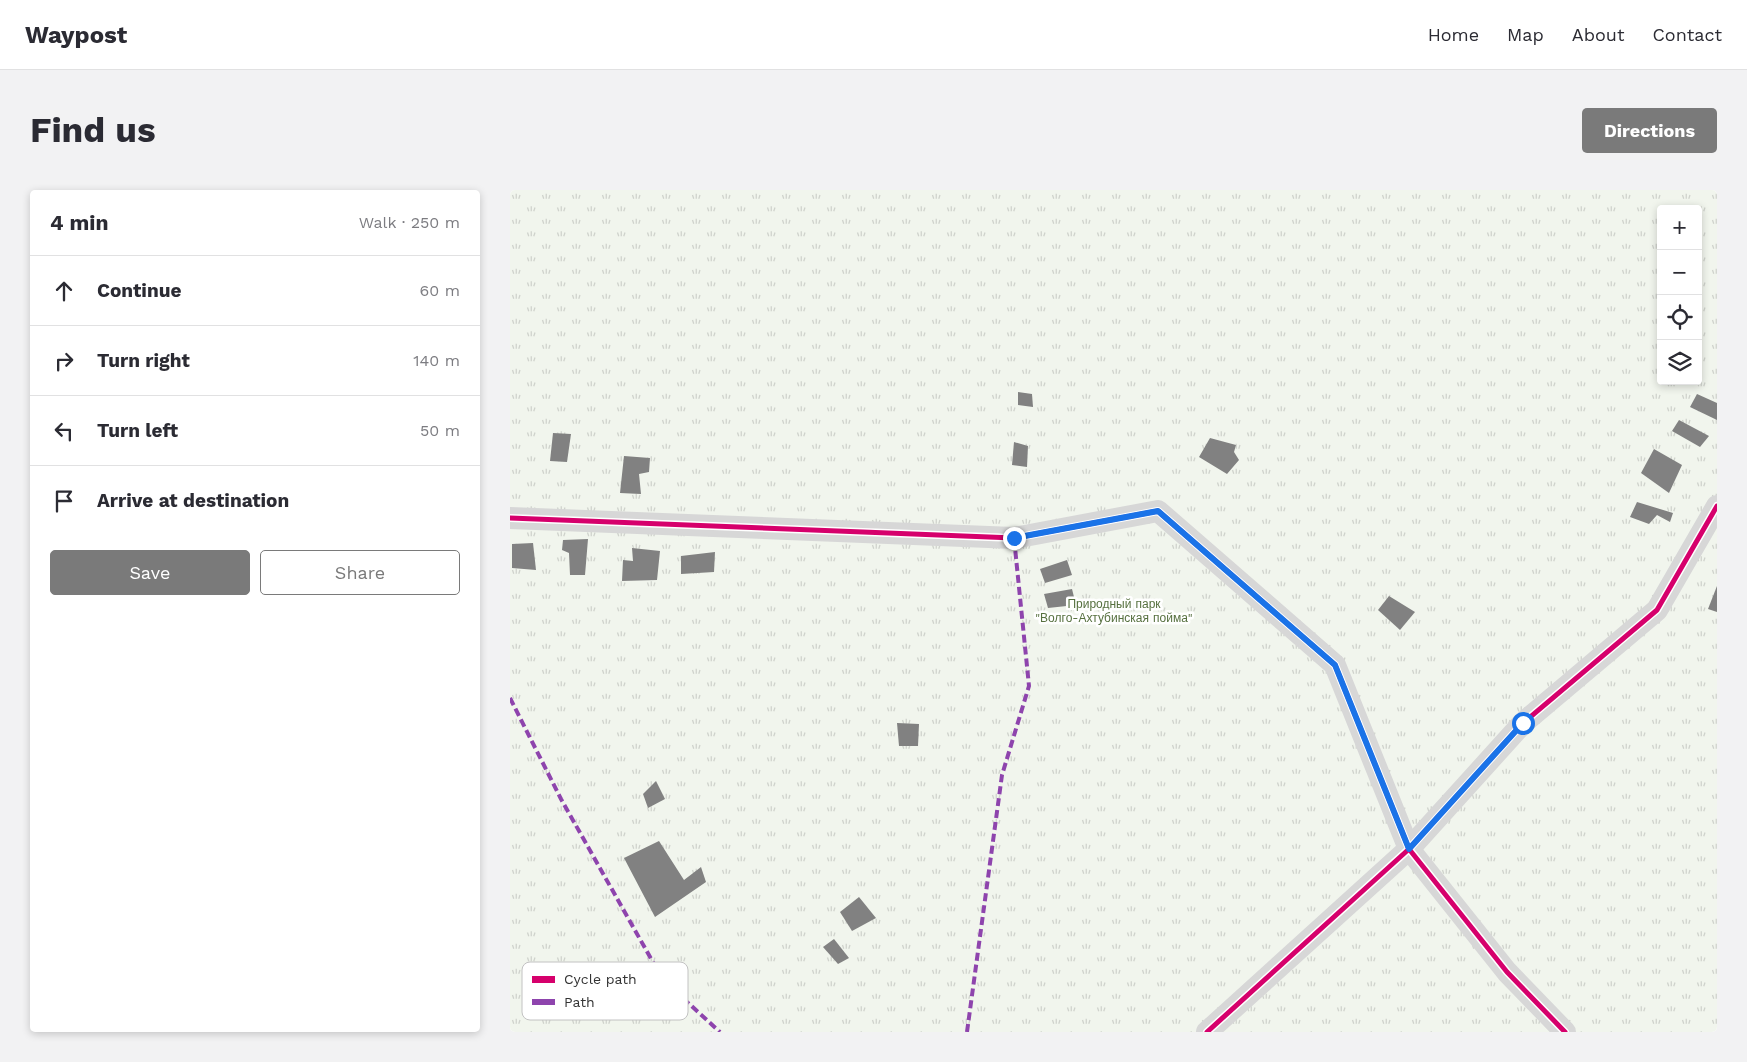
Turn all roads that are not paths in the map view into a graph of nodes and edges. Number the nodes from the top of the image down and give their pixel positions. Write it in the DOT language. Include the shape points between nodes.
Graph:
graph roads {
  1 [pos="1717,506"];
  2 [pos="510,518"];
  3 [pos="1409,849"];
  4 [pos="1207,1032"];
  5 [pos="1565,1032"];
  1 -- 3 [label="street" via="1657,610 1523,723"];
  2 -- 3 [label="street" via="1014,538 1158,511 1335,665"];
  3 -- 4 [label="street"];
  3 -- 5 [label="street" via="1507,972"];
}
